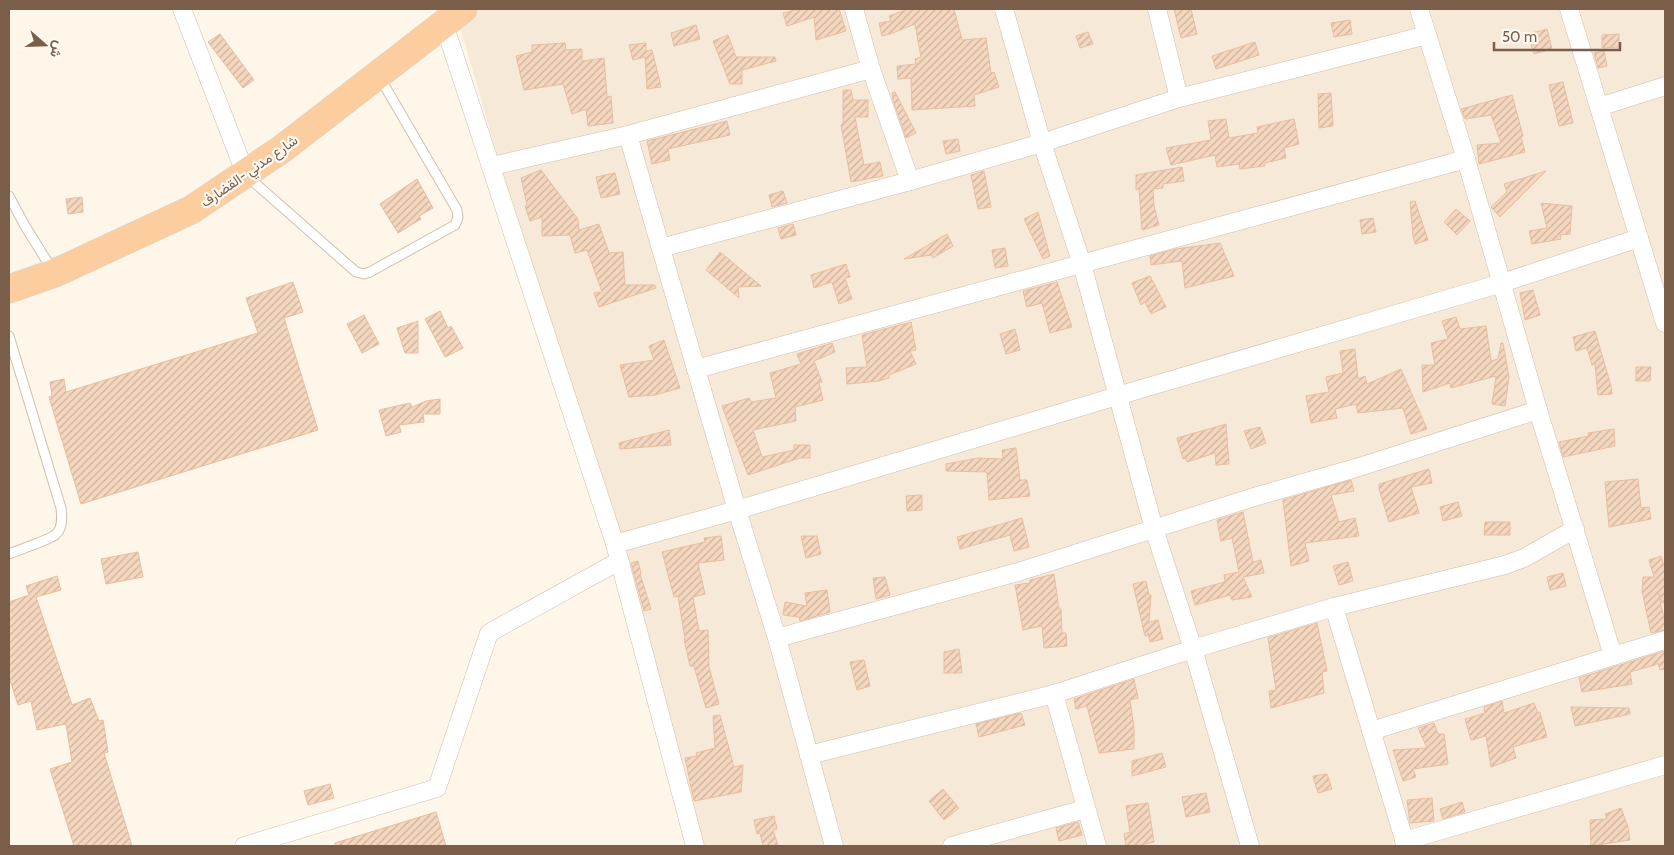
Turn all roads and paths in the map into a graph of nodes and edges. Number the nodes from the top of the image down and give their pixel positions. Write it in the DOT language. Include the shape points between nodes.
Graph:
graph roads {
  1 [pos="182,9"];
  2 [pos="854,9"];
  3 [pos="1004,9"];
  4 [pos="1157,9"];
  5 [pos="1419,9"];
  6 [pos="1568,9"];
  7 [pos="453,16"];
  8 [pos="1427,35"];
  9 [pos="871,68"];
  10 [pos="378,76"];
  11 [pos="1665,86"];
  12 [pos="1179,98"];
  13 [pos="1599,107"];
  14 [pos="628,134"];
  15 [pos="1042,143"];
  16 [pos="1466,159"];
  17 [pos="492,166"];
  18 [pos="246,175"];
  19 [pos="910,181"];
  20 [pos="9,196"];
  21 [pos="1639,238"];
  22 [pos="661,248"];
  23 [pos="1082,264"];
  24 [pos="55,273"];
  25 [pos="1502,283"];
  26 [pos="9,289"];
  27 [pos="1665,323"];
  28 [pos="9,336"];
  29 [pos="696,369"];
  30 [pos="1116,396"];
  31 [pos="1538,410"];
  32 [pos="737,510"];
  33 [pos="1154,529"];
  34 [pos="1575,529"];
  35 [pos="615,544"];
  36 [pos="9,554"];
  37 [pos="620,561"];
  38 [pos="1334,607"];
  39 [pos="777,638"];
  40 [pos="1665,640"];
  41 [pos="1193,649"];
  42 [pos="1613,656"];
  43 [pos="1054,694"];
  44 [pos="1371,731"];
  45 [pos="809,755"];
  46 [pos="1665,765"];
  47 [pos="1085,809"];
  48 [pos="1405,844"];
  49 [pos="244,846"];
  50 [pos="695,846"];
  51 [pos="834,846"];
  52 [pos="952,846"];
  53 [pos="1097,846"];
  54 [pos="1250,846"];
  1 -- 18 [label="street"];
  2 -- 9 [label="street"];
  3 -- 15 [label="street"];
  4 -- 12 [label="street"];
  5 -- 8 [label="street"];
  6 -- 13 [label="street"];
  7 -- 10 [label="highway, شارع مدني -القضارف"];
  7 -- 17 [label="street"];
  8 -- 12 [label="street"];
  8 -- 16 [label="street"];
  9 -- 14 [label="street"];
  9 -- 19 [label="street"];
  10 -- 18 [label="highway, شارع مدني -القضارف"];
  10 -- 18 [label="lane" via="457,210 455,225 364,274 356,272"];
  11 -- 13 [label="street"];
  12 -- 15 [label="street"];
  13 -- 21 [label="street"];
  14 -- 17 [label="street"];
  14 -- 22 [label="street"];
  15 -- 19 [label="street"];
  15 -- 23 [label="street"];
  16 -- 23 [label="street"];
  16 -- 25 [label="street"];
  17 -- 35 [label="street"];
  18 -- 24 [label="highway, شارع مدني -القضارف" via="191,210"];
  19 -- 22 [label="street"];
  20 -- 24 [label="lane"];
  21 -- 25 [label="street"];
  21 -- 27 [label="street"];
  22 -- 29 [label="street"];
  23 -- 29 [label="street"];
  23 -- 30 [label="street"];
  24 -- 26 [label="highway, شارع مدني -القضارف"];
  25 -- 30 [label="street"];
  25 -- 31 [label="street"];
  28 -- 36 [label="lane" via="62,518 61,527 55,535"];
  29 -- 32 [label="street"];
  30 -- 32 [label="street"];
  30 -- 33 [label="street"];
  31 -- 33 [label="street"];
  31 -- 34 [label="street"];
  32 -- 35 [label="street"];
  32 -- 39 [label="street"];
  33 -- 39 [label="street" via="1009,574"];
  33 -- 41 [label="street"];
  34 -- 38 [label="street" via="1506,565"];
  34 -- 42 [label="street"];
  35 -- 37 [label="street"];
  37 -- 49 [label="street" via="489,634 438,788"];
  37 -- 50 [label="street"];
  38 -- 41 [label="street"];
  38 -- 44 [label="street"];
  39 -- 45 [label="street"];
  40 -- 42 [label="street"];
  41 -- 43 [label="street"];
  41 -- 54 [label="street"];
  42 -- 44 [label="street"];
  43 -- 45 [label="street"];
  43 -- 47 [label="street"];
  44 -- 48 [label="street"];
  45 -- 51 [label="street"];
  46 -- 48 [label="street"];
  47 -- 52 [label="street"];
  47 -- 53 [label="street"];
}
